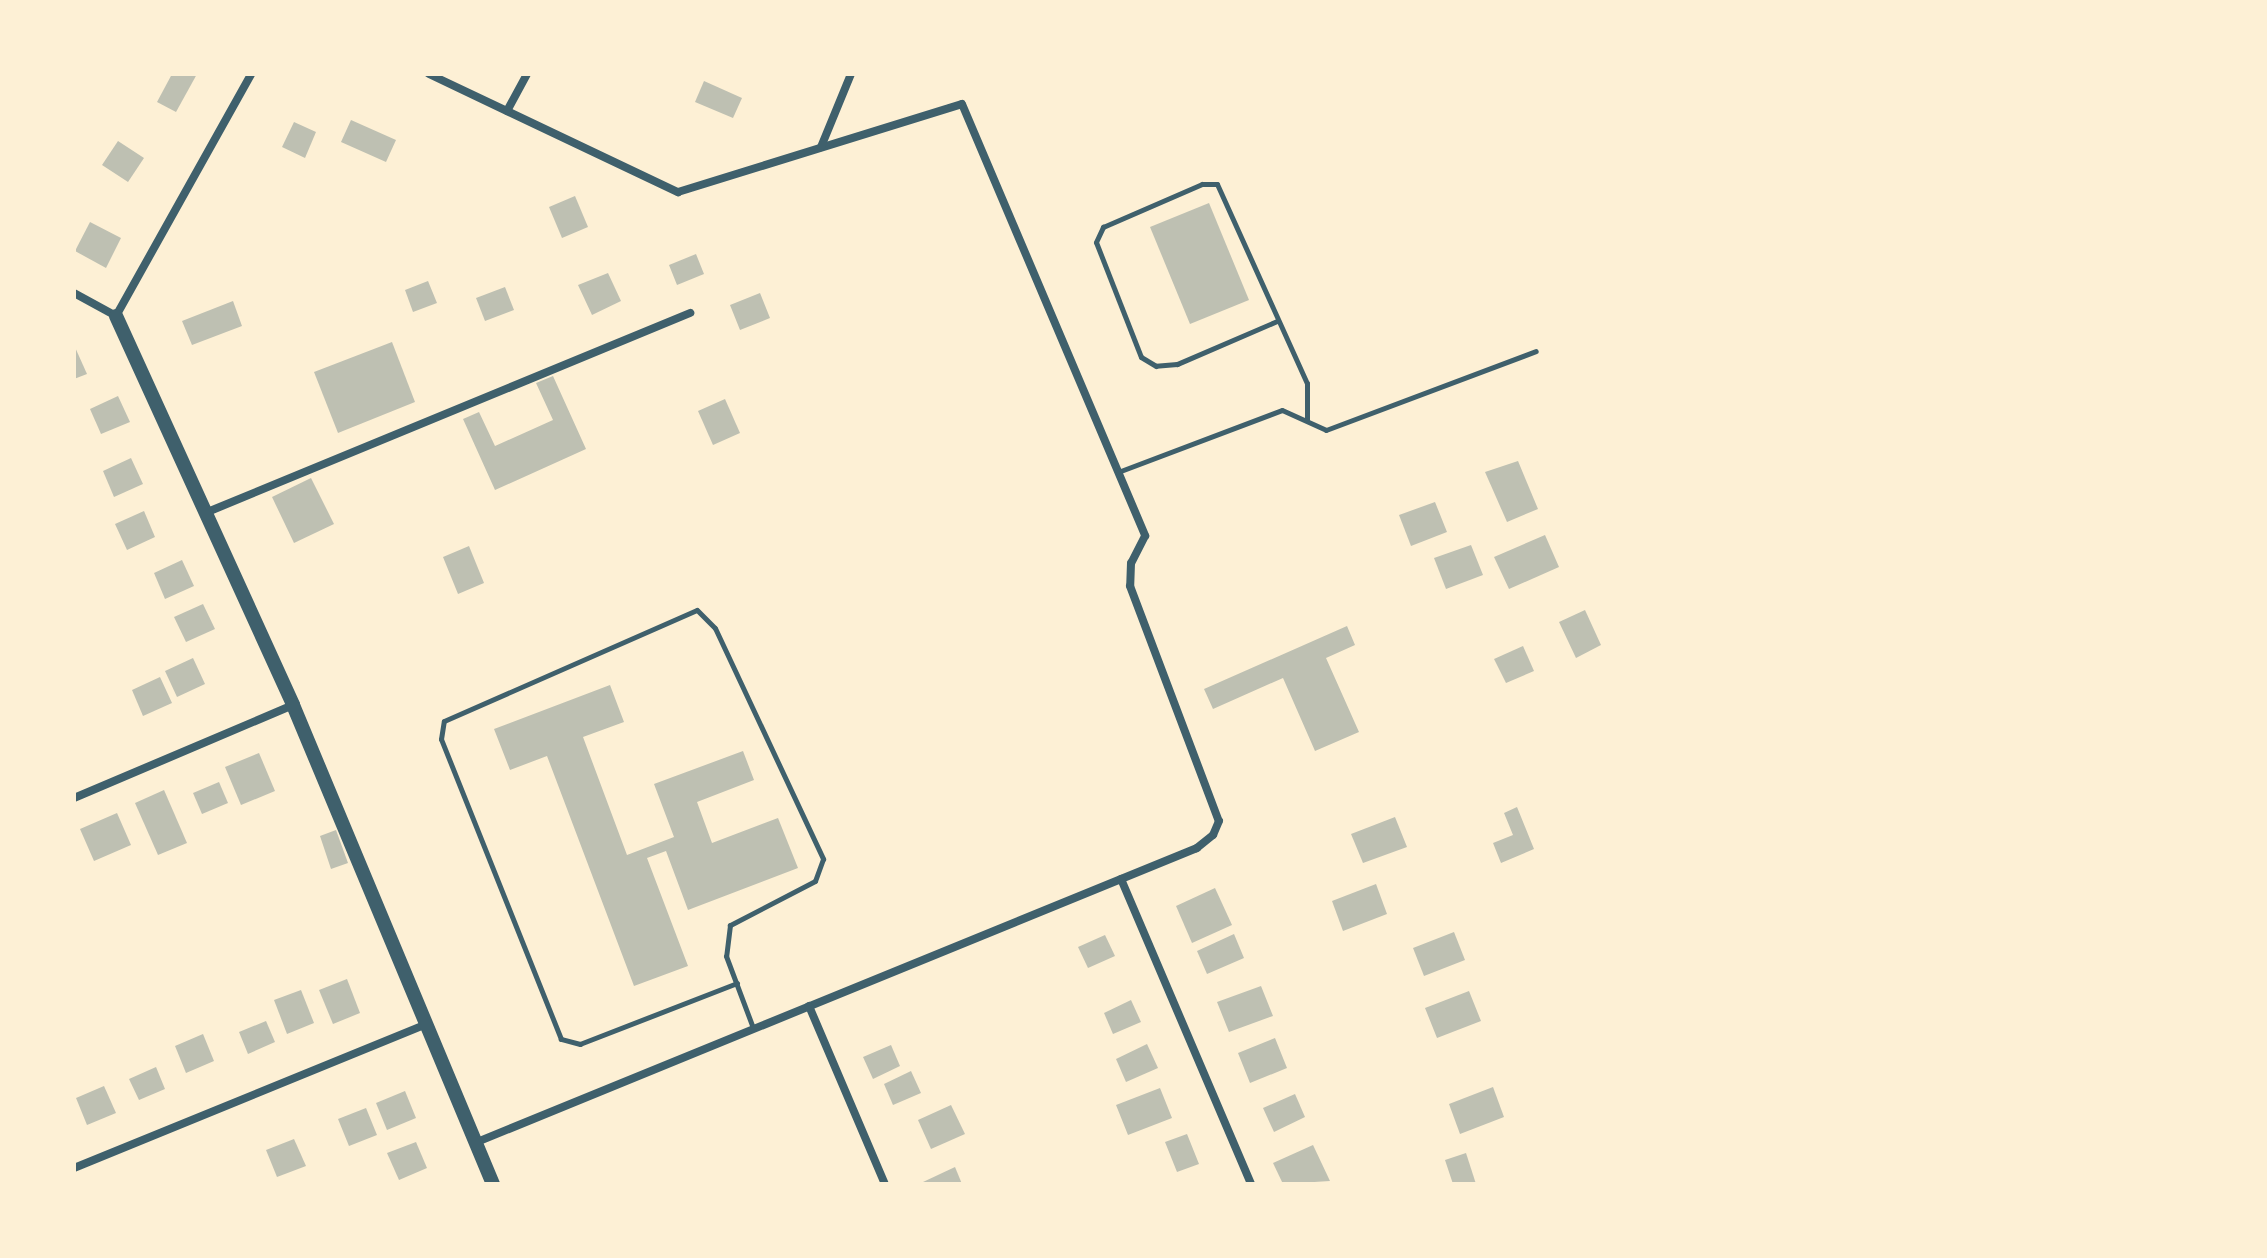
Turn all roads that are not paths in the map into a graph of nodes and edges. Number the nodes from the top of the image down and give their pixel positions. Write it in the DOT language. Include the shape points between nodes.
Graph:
graph roads {
  1 [pos="251,74"];
  2 [pos="429,74"];
  3 [pos="527,74"];
  4 [pos="851,74"];
  5 [pos="507,111"];
  6 [pos="821,147"];
  7 [pos="74,293"];
  8 [pos="690,313"];
  9 [pos="116,316"];
  10 [pos="1277,321"];
  11 [pos="1536,351"];
  12 [pos="1307,419"];
  13 [pos="1118,472"];
  14 [pos="205,513"];
  15 [pos="293,705"];
  16 [pos="74,798"];
  17 [pos="1121,879"];
  18 [pos="737,983"];
  19 [pos="809,1006"];
  20 [pos="426,1024"];
  21 [pos="754,1029"];
  22 [pos="477,1142"];
  23 [pos="74,1168"];
  24 [pos="493,1184"];
  25 [pos="885,1184"];
  26 [pos="1251,1184"];
  1 -- 9 [label="street"];
  2 -- 5 [label="street"];
  3 -- 5 [label="street"];
  4 -- 6 [label="street"];
  5 -- 6 [label="street" via="678,192"];
  6 -- 13 [label="street" via="962,104"];
  7 -- 9 [label="street"];
  8 -- 14 [label="street"];
  9 -- 14 [label="street"];
  10 -- 10 [label="lane" via="1177,364 1156,366 1141,357 1096,242 1103,227 1202,184 1217,184"];
  10 -- 12 [label="lane" via="1307,383"];
  11 -- 12 [label="lane" via="1326,430"];
  12 -- 13 [label="lane" via="1282,410"];
  13 -- 17 [label="street" via="1145,536 1131,563 1130,586 1219,821 1213,835 1197,848"];
  14 -- 15 [label="street"];
  15 -- 16 [label="street"];
  15 -- 20 [label="street"];
  17 -- 19 [label="street"];
  17 -- 26 [label="street"];
  18 -- 18 [label="lane" via="726,956 730,925 815,881 823,859 715,628 697,610 444,721 441,739 561,1039 580,1044"];
  18 -- 21 [label="lane"];
  19 -- 21 [label="street"];
  19 -- 25 [label="street"];
  20 -- 22 [label="street"];
  20 -- 23 [label="street"];
  21 -- 22 [label="street"];
  22 -- 24 [label="street"];
}
